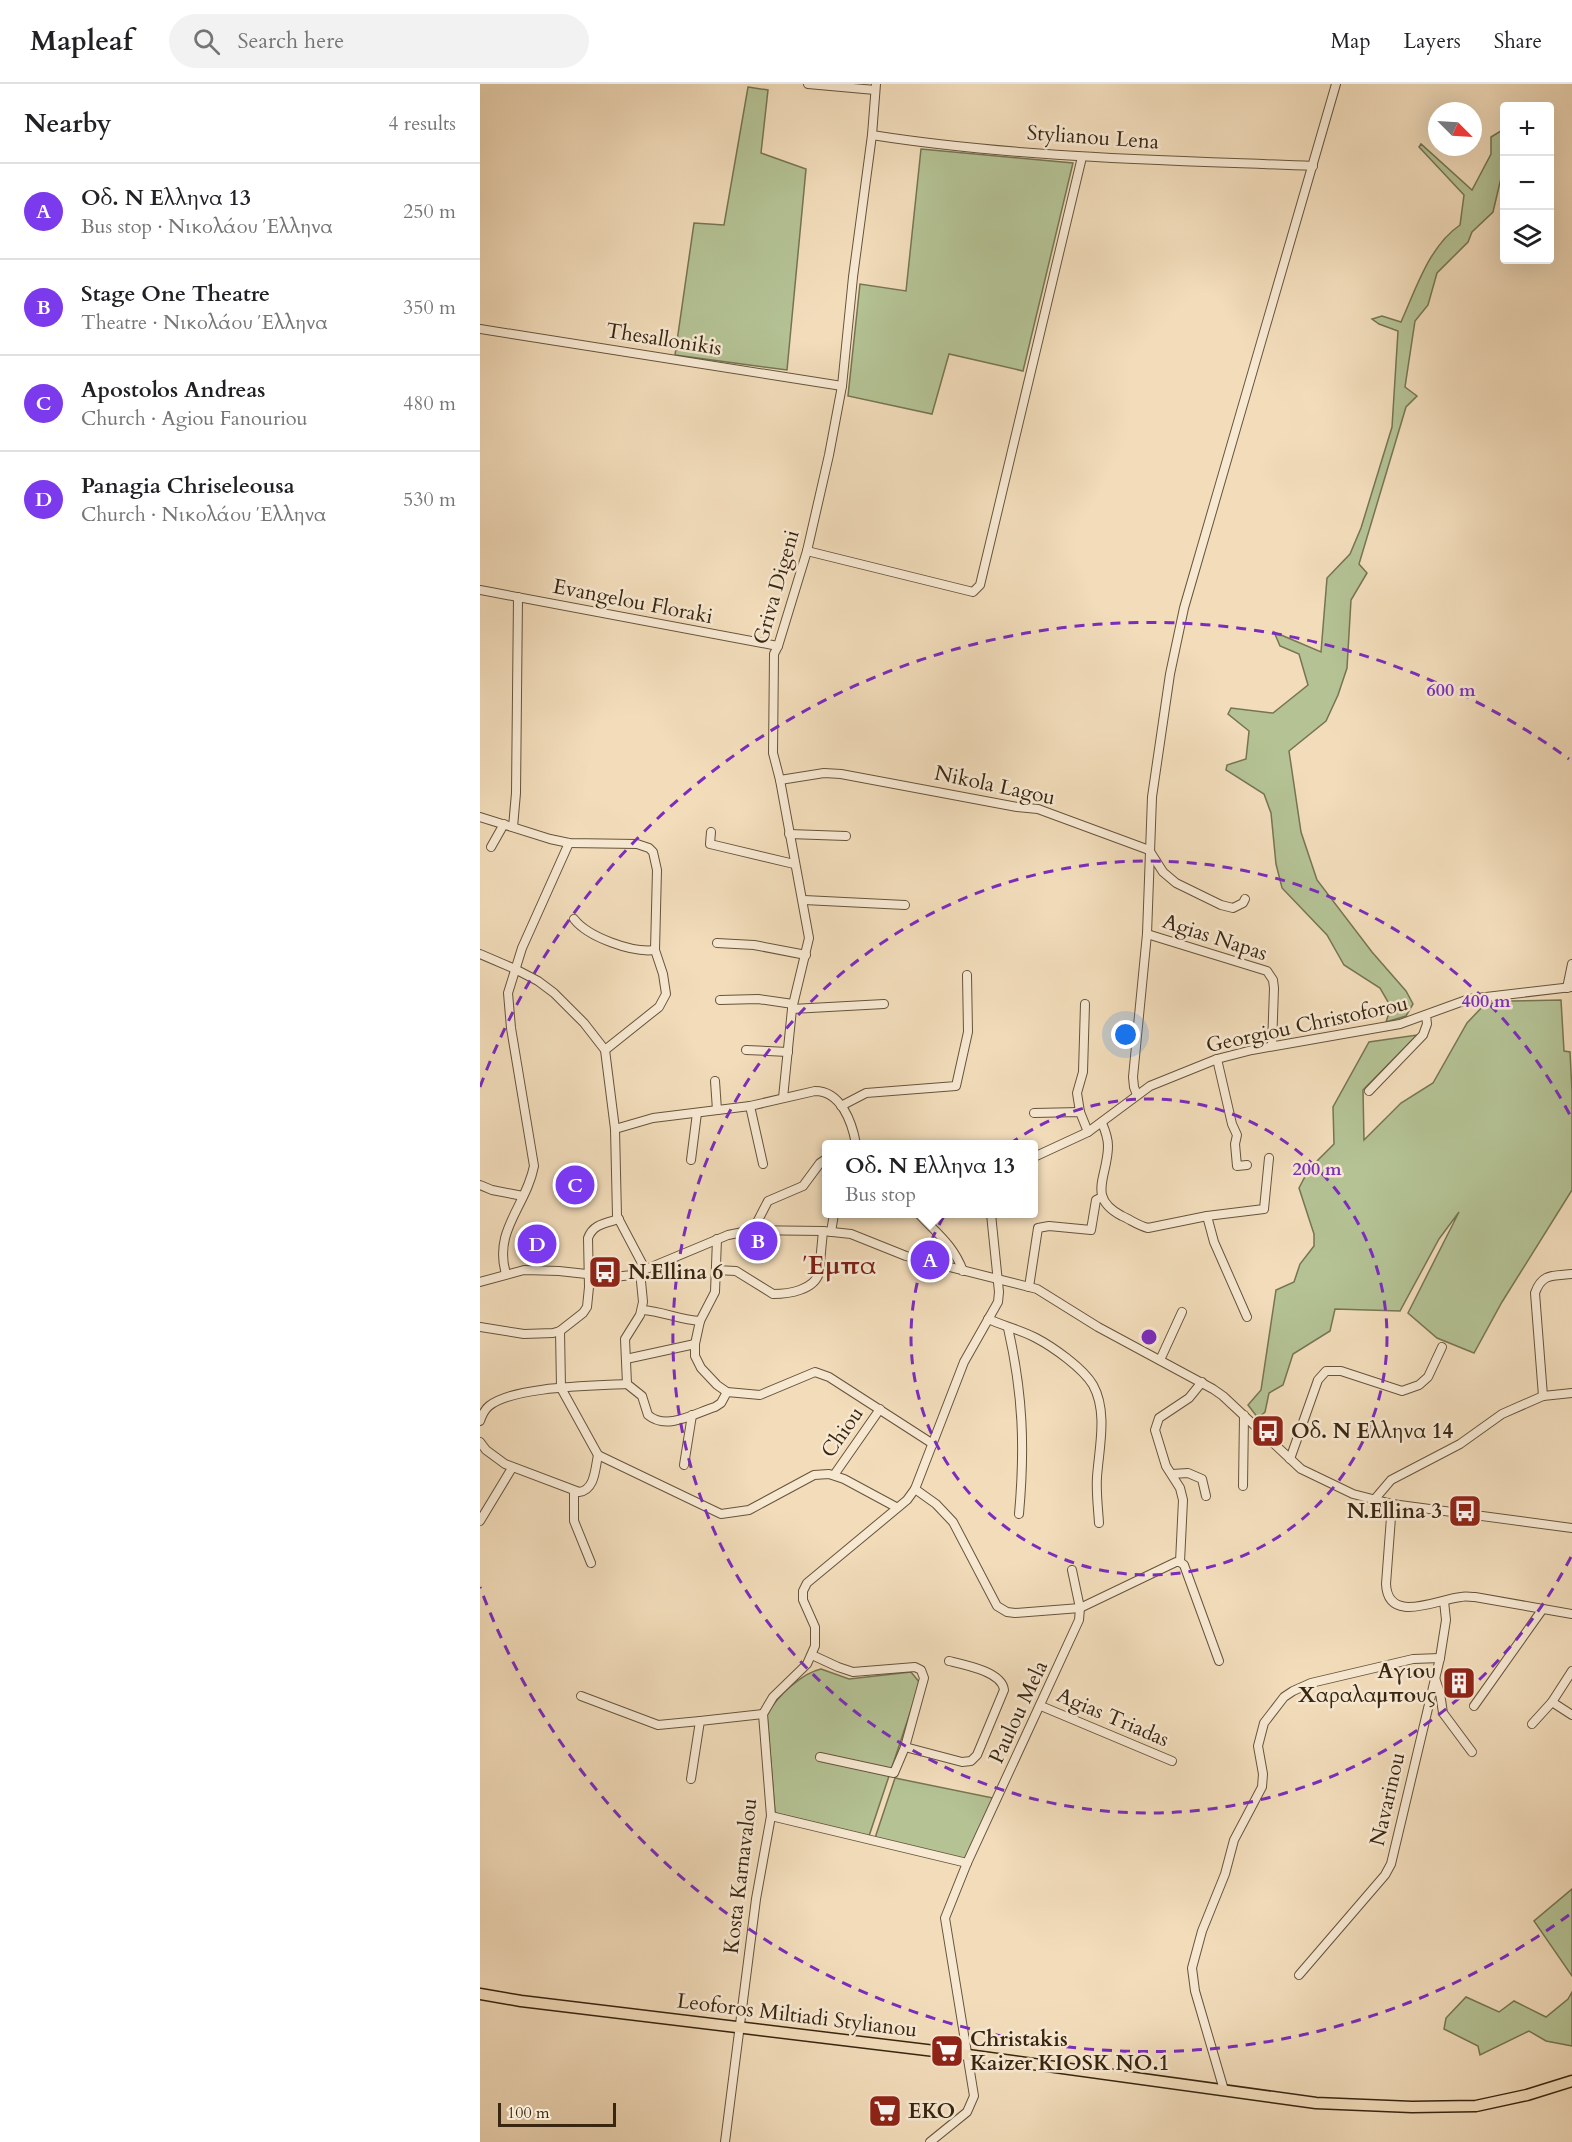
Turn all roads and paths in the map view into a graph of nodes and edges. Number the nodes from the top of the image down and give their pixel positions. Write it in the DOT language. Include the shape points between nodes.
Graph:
graph roads {
  1 [pos="808,84"];
  2 [pos="1336,84"];
  3 [pos="876,87"];
  4 [pos="872,135"];
  5 [pos="1082,157"];
  6 [pos="1313,166"];
  7 [pos="480,329"];
  8 [pos="842,386"];
  9 [pos="807,551"];
  10 [pos="480,590"];
  11 [pos="518,597"];
  12 [pos="778,646"];
  13 [pos="780,780"];
  14 [pos="480,818"];
  15 [pos="508,825"];
  16 [pos="711,832"];
  17 [pos="789,834"];
  18 [pos="846,836"];
  19 [pos="569,843"];
  20 [pos="491,847"];
  21 [pos="1149,850"];
  22 [pos="794,864"];
  23 [pos="1245,899"];
  24 [pos="804,900"];
  25 [pos="905,905"];
  26 [pos="574,919"];
  27 [pos="1147,934"];
  28 [pos="717,943"];
  29 [pos="654,950"];
  30 [pos="480,954"];
  31 [pos="806,955"];
  32 [pos="1572,964"];
  33 [pos="515,969"];
  34 [pos="967,975"];
  35 [pos="1570,988"];
  36 [pos="720,1000"];
  37 [pos="884,1004"];
  38 [pos="1085,1004"];
  39 [pos="793,1006"];
  40 [pos="1426,1015"];
  41 [pos="1272,1046"];
  42 [pos="605,1050"];
  43 [pos="746,1050"];
  44 [pos="788,1052"];
  45 [pos="1217,1059"];
  46 [pos="715,1081"];
  47 [pos="1369,1091"];
  48 [pos="1137,1095"];
  49 [pos="783,1098"];
  50 [pos="750,1106"];
  51 [pos="841,1106"];
  52 [pos="717,1110"];
  53 [pos="1080,1112"];
  54 [pos="697,1113"];
  55 [pos="1034,1113"];
  56 [pos="1102,1123"];
  57 [pos="615,1129"];
  58 [pos="1088,1132"];
  59 [pos="855,1140"];
  60 [pos="1038,1155"];
  61 [pos="1269,1158"];
  62 [pos="691,1160"];
  63 [pos="822,1162"];
  64 [pos="763,1164"];
  65 [pos="1247,1166"];
  66 [pos="480,1185"];
  67 [pos="523,1196"];
  68 [pos="1102,1197"];
  69 [pos="1207,1216"];
  70 [pos="832,1218"];
  71 [pos="923,1218"];
  72 [pos="991,1218"];
  73 [pos="619,1219"];
  74 [pos="753,1230"];
  75 [pos="827,1231"];
  76 [pos="717,1239"];
  77 [pos="643,1270"];
  78 [pos="717,1270"];
  79 [pos="963,1271"];
  80 [pos="506,1274"];
  81 [pos="590,1274"];
  82 [pos="1572,1274"];
  83 [pos="998,1280"];
  84 [pos="480,1282"];
  85 [pos="1029,1287"];
  86 [pos="642,1310"];
  87 [pos="1182,1312"];
  88 [pos="1247,1317"];
  89 [pos="988,1319"];
  90 [pos="700,1321"];
  91 [pos="480,1327"];
  92 [pos="1008,1328"];
  93 [pos="560,1331"];
  94 [pos="695,1344"];
  95 [pos="1442,1347"];
  96 [pos="626,1359"];
  97 [pos="1160,1360"];
  98 [pos="1202,1382"];
  99 [pos="627,1384"];
  100 [pos="561,1388"];
  101 [pos="728,1392"];
  102 [pos="1572,1393"];
  103 [pos="1543,1396"];
  104 [pos="880,1409"];
  105 [pos="692,1415"];
  106 [pos="1244,1415"];
  107 [pos="480,1422"];
  108 [pos="480,1442"];
  109 [pos="933,1444"];
  110 [pos="598,1455"];
  111 [pos="1290,1459"];
  112 [pos="684,1465"];
  113 [pos="512,1468"];
  114 [pos="1172,1474"];
  115 [pos="834,1475"];
  116 [pos="1243,1486"];
  117 [pos="915,1489"];
  118 [pos="574,1491"];
  119 [pos="1206,1496"];
  120 [pos="1374,1500"];
  121 [pos="1392,1504"];
  122 [pos="896,1507"];
  123 [pos="1019,1514"];
  124 [pos="480,1521"];
  125 [pos="1100,1523"];
  126 [pos="1572,1528"];
  127 [pos="1180,1562"];
  128 [pos="591,1563"];
  129 [pos="1072,1570"];
  130 [pos="1444,1601"];
  131 [pos="1080,1608"];
  132 [pos="1542,1610"];
  133 [pos="1572,1614"];
  134 [pos="812,1655"];
  135 [pos="1440,1659"];
  136 [pos="949,1661"];
  137 [pos="1219,1661"];
  138 [pos="1572,1671"];
  139 [pos="1435,1678"];
  140 [pos="581,1696"];
  141 [pos="1552,1702"];
  142 [pos="1041,1706"];
  143 [pos="1474,1706"];
  144 [pos="1426,1711"];
  145 [pos="1443,1713"];
  146 [pos="763,1714"];
  147 [pos="1572,1715"];
  148 [pos="700,1721"];
  149 [pos="1532,1724"];
  150 [pos="905,1747"];
  151 [pos="1472,1752"];
  152 [pos="820,1757"];
  153 [pos="1172,1761"];
  154 [pos="691,1779"];
  155 [pos="771,1816"];
  156 [pos="967,1863"];
  157 [pos="1299,1975"];
  158 [pos="480,1994"];
  159 [pos="738,2027"];
  160 [pos="968,2055"];
  161 [pos="1571,2085"];
  162 [pos="1224,2090"];
  163 [pos="725,2142"];
  164 [pos="930,2142"];
  1 -- 3 [label="street"];
  2 -- 6 [label="street"];
  3 -- 4 [label="street, Griva Digeni"];
  4 -- 5 [label="street, Stylianou Lena"];
  4 -- 8 [label="street, Griva Digeni"];
  5 -- 6 [label="street, Stylianou Lena"];
  5 -- 9 [label="street" via="980,585 973,592"];
  6 -- 21 [label="street" via="1184,608 1152,798"];
  7 -- 8 [label="street, Thesallonikis"];
  8 -- 9 [label="street, Griva Digeni"];
  9 -- 12 [label="street, Griva Digeni"];
  10 -- 11 [label="street, Evangelou Floraki"];
  11 -- 12 [label="street, Evangelou Floraki"];
  11 -- 15 [label="street" via="516,793"];
  12 -- 13 [label="street, Griva Digeni" via="774,654 773,740"];
  13 -- 17 [label="street, Griva Digeni"];
  13 -- 21 [label="street, Nikola Lagou" via="841,774 1038,809"];
  14 -- 15 [label="street"];
  15 -- 19 [label="street"];
  15 -- 20 [label="street"];
  16 -- 22 [label="street" via="710,844"];
  17 -- 18 [label="street"];
  17 -- 22 [label="street, Griva Digeni"];
  19 -- 29 [label="street" via="637,844 653,852 657,870"];
  19 -- 33 [label="street"];
  21 -- 23 [label="street" via="1163,872 1176,883 1233,908"];
  21 -- 27 [label="street"];
  22 -- 24 [label="street, Griva Digeni"];
  24 -- 25 [label="street"];
  24 -- 31 [label="street, Griva Digeni" via="809,938"];
  26 -- 29 [label="street" via="582,928 604,939 642,952"];
  27 -- 41 [label="street, Agias Napas" via="1267,971 1274,988"];
  27 -- 48 [label="street" via="1132,1083"];
  28 -- 31 [label="street"];
  29 -- 42 [label="street" via="666,985 663,1001"];
  30 -- 33 [label="street"];
  31 -- 39 [label="street, Griva Digeni"];
  32 -- 35 [label="street"];
  33 -- 42 [label="street" via="554,993"];
  33 -- 67 [label="street" via="507,1002 534,1166"];
  34 -- 51 [label="street" via="968,1032 956,1086 860,1095"];
  35 -- 40 [label="street, Georgiou Christoforou" via="1469,999"];
  36 -- 39 [label="street" via="758,999"];
  37 -- 39 [label="street"];
  38 -- 53 [label="street" via="1083,1072 1077,1093"];
  39 -- 44 [label="street, Griva Digeni"];
  40 -- 41 [label="street, Georgiou Christoforou" via="1387,1027"];
  40 -- 47 [label="street" via="1423,1035"];
  41 -- 45 [label="street, Georgiou Christoforou"];
  42 -- 57 [label="street"];
  43 -- 44 [label="street"];
  44 -- 49 [label="street, Griva Digeni"];
  45 -- 48 [label="street, Georgiou Christoforou" via="1164,1079"];
  45 -- 65 [label="street" via="1237,1135 1238,1166"];
  46 -- 52 [label="street"];
  48 -- 56 [label="street, Georgiou Christoforou"];
  49 -- 50 [label="street"];
  49 -- 51 [label="street" via="821,1091 833,1095"];
  50 -- 52 [label="street"];
  50 -- 64 [label="street"];
  51 -- 59 [label="street"];
  52 -- 54 [label="street"];
  53 -- 55 [label="street"];
  53 -- 58 [label="street"];
  54 -- 57 [label="street" via="653,1118"];
  54 -- 62 [label="street"];
  56 -- 58 [label="street, Georgiou Christoforou"];
  56 -- 68 [label="street" via="1108,1147"];
  57 -- 73 [label="street"];
  58 -- 60 [label="street, Georgiou Christoforou"];
  61 -- 69 [label="street" via="1264,1209"];
  63 -- 74 [label="street" via="803,1186 768,1201"];
  66 -- 67 [label="street"];
  67 -- 80 [label="street" via="505,1232 502,1260"];
  68 -- 69 [label="street" via="1114,1212 1148,1228"];
  68 -- 85 [label="street" via="1096,1200 1090,1230 1038,1228"];
  69 -- 88 [label="street" via="1214,1242"];
  70 -- 75 [label="street"];
  71 -- 79 [label="street" via="946,1241"];
  72 -- 83 [label="street"];
  73 -- 77 [label="street"];
  73 -- 81 [label="street" via="599,1225 590,1233"];
  74 -- 75 [label="street"];
  74 -- 76 [label="street"];
  75 -- 78 [label="street" via="819,1273 810,1286 773,1294 736,1272"];
  75 -- 79 [label="street" via="855,1235 906,1256"];
  76 -- 77 [label="street"];
  76 -- 78 [label="street"];
  77 -- 81 [label="street" via="623,1276"];
  77 -- 86 [label="street"];
  78 -- 90 [label="street" via="715,1292"];
  79 -- 83 [label="street"];
  80 -- 81 [label="street" via="524,1270"];
  80 -- 84 [label="street"];
  81 -- 93 [label="street" via="585,1310"];
  82 -- 103 [label="street" via="1546,1277 1538,1283 1535,1293"];
  83 -- 85 [label="street"];
  83 -- 89 [label="street" via="998,1302"];
  85 -- 97 [label="street"];
  86 -- 90 [label="street"];
  86 -- 96 [label="street" via="625,1339"];
  87 -- 97 [label="street"];
  89 -- 92 [label="street"];
  89 -- 109 [label="street" via="961,1370"];
  90 -- 94 [label="street"];
  91 -- 93 [label="street" via="524,1334"];
  92 -- 123 [label="street" via="1022,1415"];
  92 -- 125 [label="street" via="1050,1347 1094,1386 1101,1421 1097,1478"];
  93 -- 100 [label="street"];
  94 -- 96 [label="street"];
  94 -- 101 [label="street" via="701,1368"];
  95 -- 111 [label="street" via="1428,1377 1402,1392 1341,1371 1326,1371 1318,1380"];
  96 -- 99 [label="street"];
  97 -- 98 [label="street"];
  98 -- 106 [label="street"];
  98 -- 114 [label="street" via="1189,1398 1164,1413 1156,1423 1157,1439"];
  99 -- 100 [label="street"];
  99 -- 105 [label="street" via="642,1396 651,1418 669,1422"];
  100 -- 107 [label="street" via="502,1399 487,1408"];
  100 -- 110 [label="street"];
  101 -- 104 [label="street" via="760,1395 815,1372 830,1377"];
  101 -- 105 [label="street" via="718,1405"];
  102 -- 103 [label="street"];
  103 -- 120 [label="street" via="1502,1414 1460,1444 1400,1473"];
  104 -- 109 [label="street"];
  104 -- 115 [label="street, Chiou"];
  105 -- 112 [label="street"];
  106 -- 111 [label="street"];
  106 -- 116 [label="street"];
  108 -- 113 [label="street"];
  109 -- 117 [label="street"];
  110 -- 115 [label="street" via="721,1514 749,1510 814,1475"];
  110 -- 118 [label="street" via="591,1484 586,1490"];
  111 -- 120 [label="street" via="1315,1477"];
  113 -- 118 [label="street"];
  113 -- 124 [label="street"];
  114 -- 119 [label="street" via="1188,1473 1202,1479"];
  114 -- 127 [label="street" via="1183,1500"];
  115 -- 122 [label="street"];
  117 -- 122 [label="street"];
  117 -- 131 [label="street" via="952,1522 1001,1610 1015,1614"];
  118 -- 128 [label="street" via="574,1521"];
  120 -- 121 [label="street"];
  121 -- 126 [label="street"];
  121 -- 130 [label="street" via="1388,1596 1394,1603 1407,1607"];
  122 -- 134 [label="street" via="805,1586 803,1600 816,1634"];
  127 -- 131 [label="street"];
  127 -- 137 [label="street"];
  129 -- 131 [label="street, Paulou Mela"];
  130 -- 132 [label="street" via="1475,1597"];
  130 -- 135 [label="street, Navarinou" via="1446,1620"];
  131 -- 142 [label="street, Paulou Mela" via="1077,1626"];
  132 -- 133 [label="street"];
  132 -- 143 [label="street"];
  134 -- 146 [label="street" via="773,1697"];
  134 -- 150 [label="street" via="853,1672 908,1666 921,1670 924,1683"];
  135 -- 139 [label="street, Navarinou"];
  135 -- 162 [label="street" via="1413,1659 1311,1683 1284,1697 1264,1723 1258,1746 1262,1787 1234,1840 1192,1968"];
  136 -- 150 [label="street" via="979,1670 1003,1684 1004,1690 977,1755 962,1762"];
  138 -- 141 [label="street"];
  139 -- 144 [label="street, Navarinou"];
  139 -- 145 [label="street"];
  140 -- 148 [label="street" via="658,1725"];
  141 -- 147 [label="street"];
  141 -- 149 [label="street"];
  142 -- 153 [label="street, Agias Triadas"];
  142 -- 156 [label="street, Paulou Mela"];
  144 -- 145 [label="street"];
  144 -- 157 [label="street, Navarinou" via="1391,1864"];
  145 -- 151 [label="street"];
  146 -- 148 [label="street"];
  146 -- 155 [label="street, Kosta Karnavalou"];
  148 -- 154 [label="street"];
  150 -- 152 [label="street" via="894,1773"];
  155 -- 156 [label="street"];
  155 -- 159 [label="street, Kosta Karnavalou"];
  156 -- 160 [label="street, Paulou Mela" via="945,1925"];
  158 -- 159 [label="main road, Leoforos Miltiadi Stylianou"];
  159 -- 160 [label="main road, Leoforos Miltiadi Stylianou"];
  159 -- 163 [label="street, Kosta Karnavalou"];
  160 -- 162 [label="main road, Leoforos Miltiadi Stylianou"];
  160 -- 164 [label="street, Paulou Mela" via="974,2088 971,2104"];
  161 -- 162 [label="main road, Leoforos Miltiadi Stylianou" via="1476,2106 1412,2107 1316,2103"];
}
